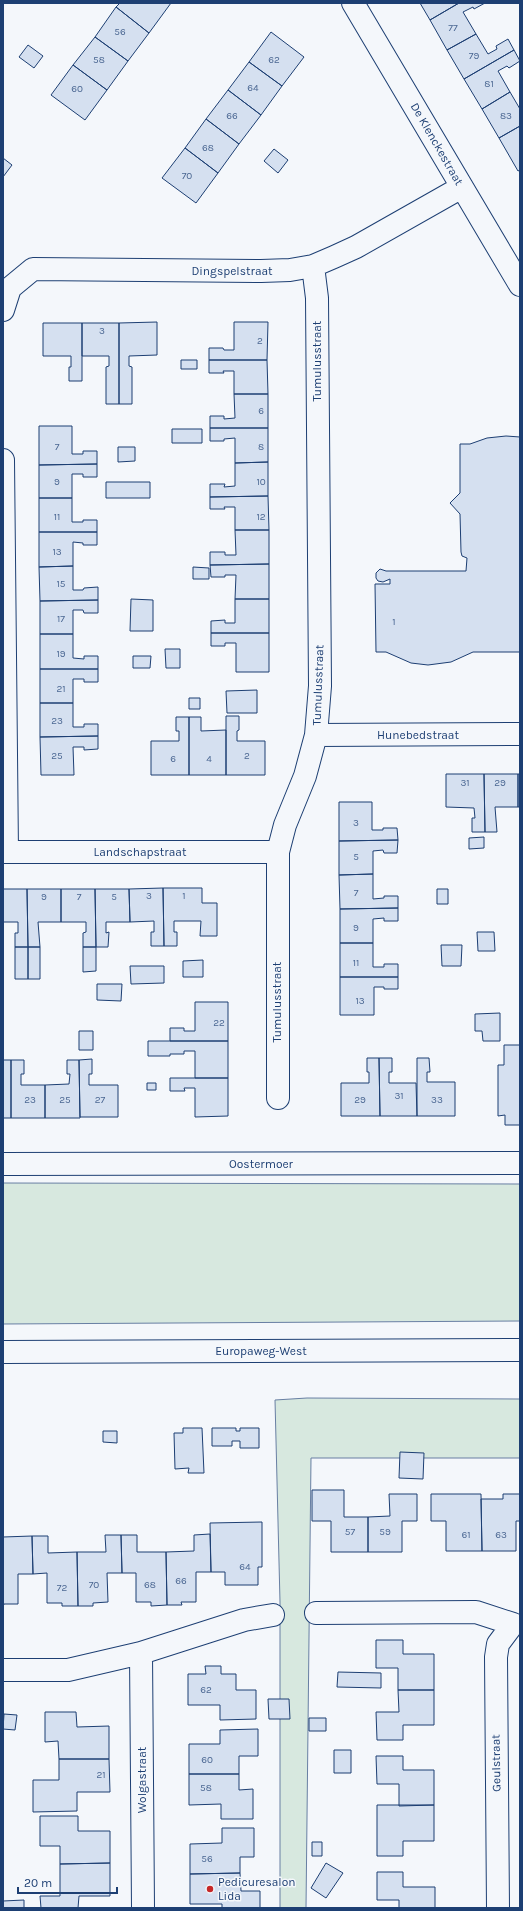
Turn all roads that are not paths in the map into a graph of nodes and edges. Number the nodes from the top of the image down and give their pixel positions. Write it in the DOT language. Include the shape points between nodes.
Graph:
graph roads {
  1 [pos="353,3"];
  2 [pos="462,187"];
  3 [pos="313,266"];
  4 [pos="520,285"];
  5 [pos="3,310"];
  6 [pos="3,460"];
  7 [pos="520,734"];
  8 [pos="316,735"];
  9 [pos="5,852"];
  10 [pos="278,852"];
  11 [pos="278,1098"];
  12 [pos="520,1163"];
  13 [pos="3,1164"];
  14 [pos="520,1350"];
  15 [pos="3,1352"];
  16 [pos="316,1612"];
  17 [pos="273,1615"];
  18 [pos="516,1622"];
  19 [pos="141,1653"];
  20 [pos="3,1670"];
  21 [pos="143,1908"];
  22 [pos="498,1908"];
  1 -- 2 [label="street, De Klenckestraat"];
  2 -- 3 [label="street, Dingspelstraat" via="356,247"];
  2 -- 4 [label="street, De Klenckestraat"];
  3 -- 5 [label="street, Dingspelstraat" via="261,271 33,269 10,288"];
  3 -- 8 [label="street, Tumulusstraat" via="317,306 320,686"];
  6 -- 9 [label="street"];
  7 -- 8 [label="street, Hunebedstraat"];
  8 -- 10 [label="street, Tumulusstraat" via="305,776 285,825"];
  9 -- 10 [label="street, Landschapstraat"];
  10 -- 11 [label="street, Tumulusstraat"];
  12 -- 13 [label="street, Oostermoer"];
  14 -- 15 [label="street, Europaweg-West"];
  16 -- 18 [label="street, Geulstraat" via="476,1612"];
  17 -- 19 [label="street" via="244,1620"];
  18 -- 22 [label="street, Geulstraat" via="498,1644 495,1664"];
  19 -- 20 [label="street" via="68,1670"];
  19 -- 21 [label="street, Wolgastraat"];
}
